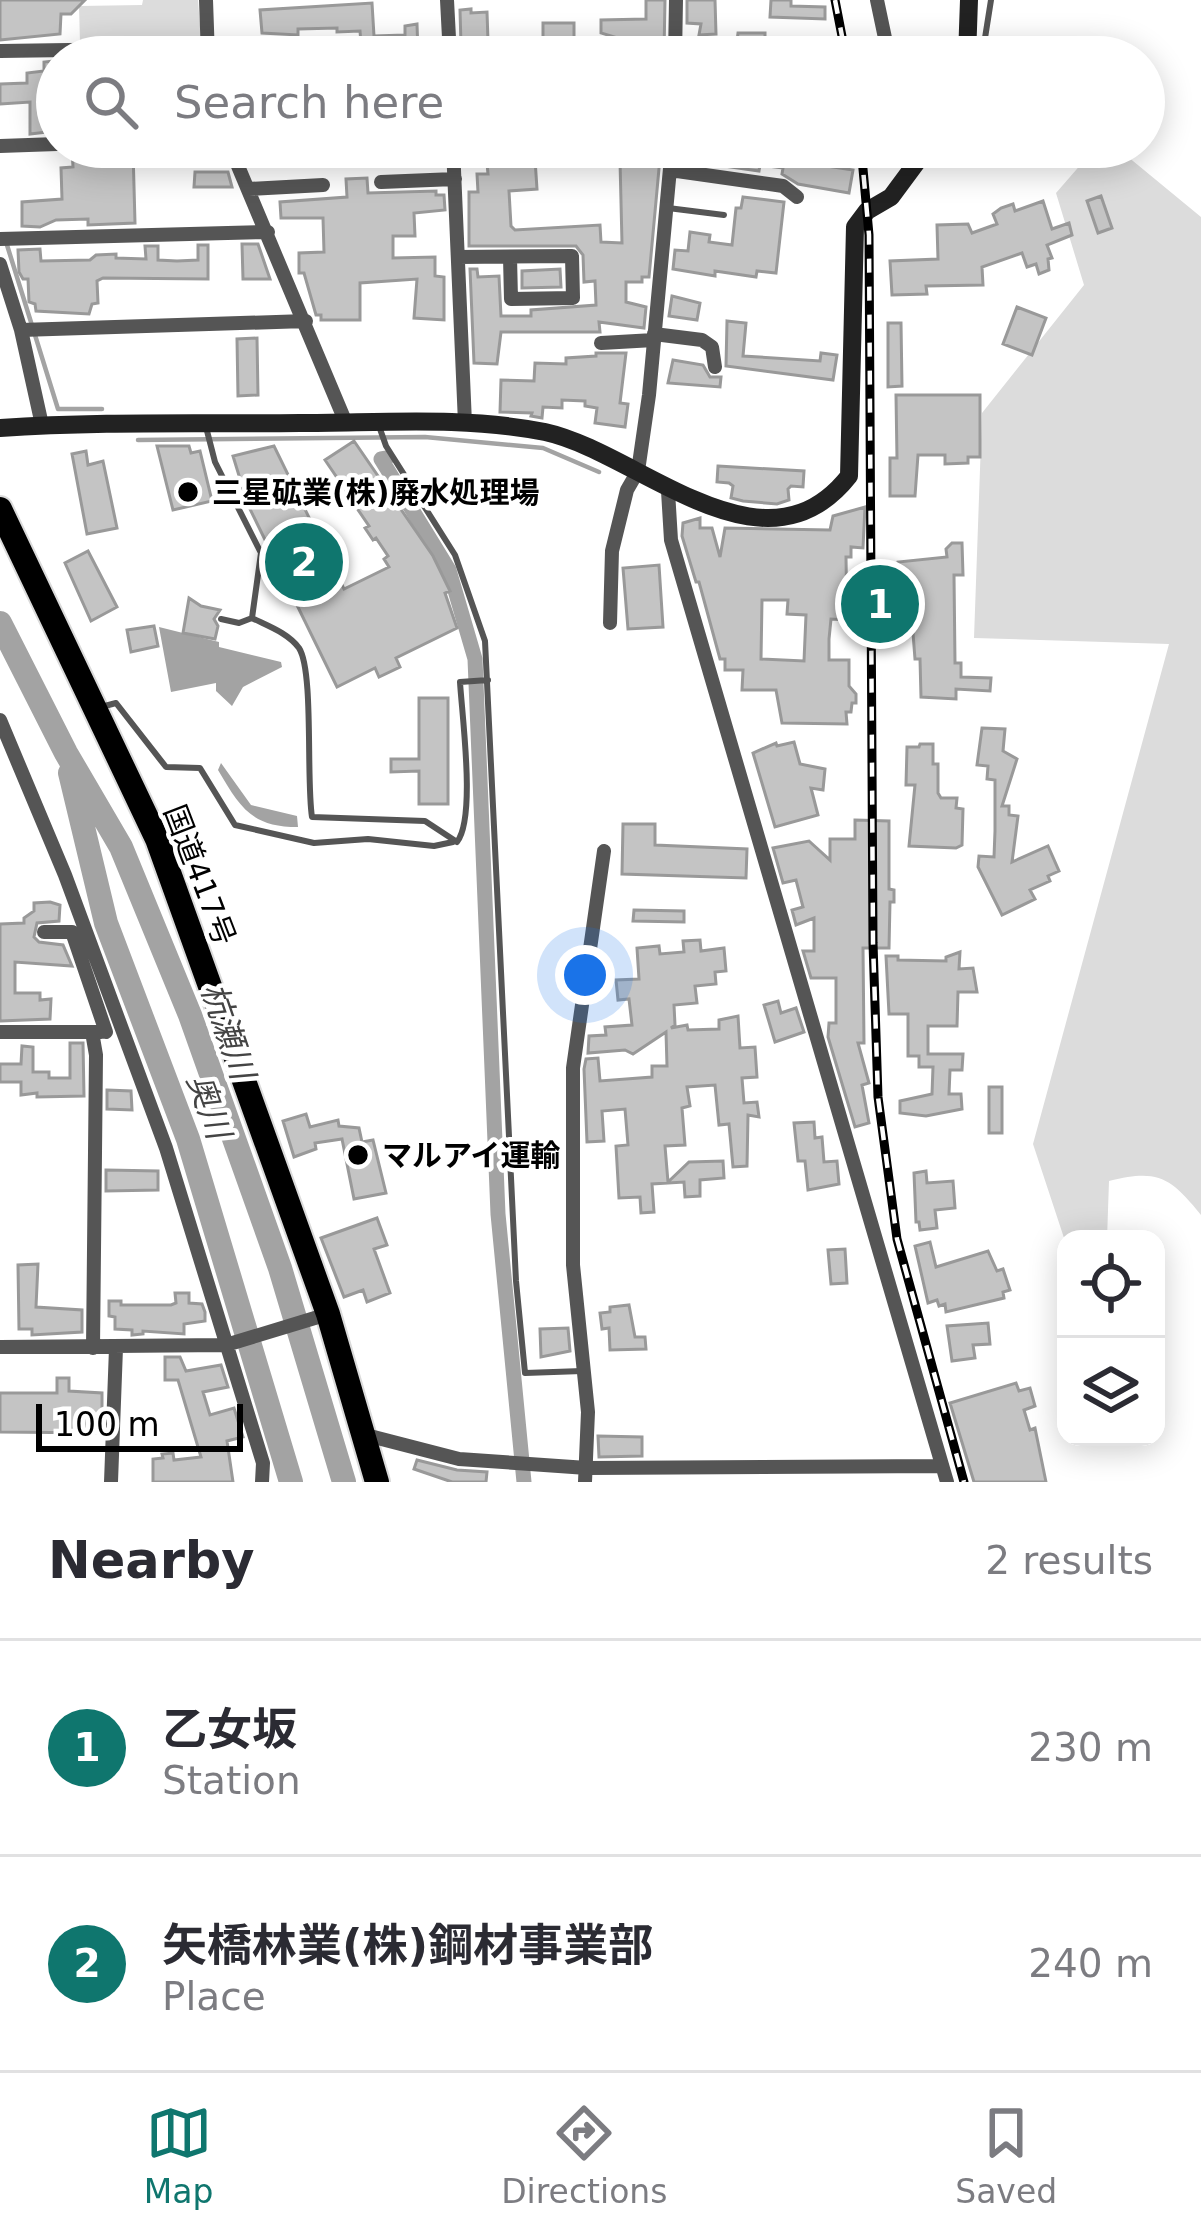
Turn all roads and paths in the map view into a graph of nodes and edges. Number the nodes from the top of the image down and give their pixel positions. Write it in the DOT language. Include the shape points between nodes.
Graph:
graph roads {
  1 [pos="206,0"];
  2 [pos="447,0"];
  3 [pos="676,0"];
  4 [pos="877,0"];
  5 [pos="969,0"];
  6 [pos="991,0"];
  7 [pos="207,36"];
  8 [pos="449,36"];
  9 [pos="675,36"];
  10 [pos="885,36"];
  11 [pos="968,36"];
  12 [pos="985,36"];
  13 [pos="0,51"];
  14 [pos="36,51"];
  15 [pos="36,145"];
  16 [pos="0,146"];
  17 [pos="240,168"];
  18 [pos="455,168"];
  19 [pos="909,168"];
  20 [pos="670,170"];
  21 [pos="455,179"];
  22 [pos="381,182"];
  23 [pos="323,184"];
  24 [pos="249,188"];
  25 [pos="797,197"];
  26 [pos="668,208"];
  27 [pos="724,215"];
  28 [pos="268,232"];
  29 [pos="5,238"];
  30 [pos="510,256"];
  31 [pos="458,257"];
  32 [pos="0,264"];
  33 [pos="306,321"];
  34 [pos="27,329"];
  35 [pos="654,337"];
  36 [pos="601,343"];
  37 [pos="715,368"];
  38 [pos="346,423"];
  39 [pos="465,423"];
  40 [pos="42,425"];
  41 [pos="0,428"];
  42 [pos="379,428"];
  43 [pos="206,429"];
  44 [pos="638,471"];
  45 [pos="668,490"];
  46 [pos="0,509"];
  47 [pos="251,618"];
  48 [pos="221,619"];
  49 [pos="610,622"];
  50 [pos="488,680"];
  51 [pos="97,708"];
  52 [pos="0,721"];
  53 [pos="457,842"];
  54 [pos="604,851"];
  55 [pos="44,932"];
  56 [pos="124,1029"];
  57 [pos="0,1032"];
  58 [pos="99,1032"];
  59 [pos="322,1317"];
  60 [pos="234,1343"];
  61 [pos="0,1346"];
  62 [pos="93,1348"];
  63 [pos="116,1348"];
  64 [pos="582,1371"];
  65 [pos="366,1435"];
  66 [pos="942,1466"];
  67 [pos="586,1475"];
  68 [pos="111,1482"];
  69 [pos="265,1482"];
  70 [pos="377,1482"];
  71 [pos="946,1482"];
  1 -- 7 [label="street"];
  2 -- 8 [label="street"];
  3 -- 9 [label="street"];
  4 -- 10 [label="street"];
  5 -- 11 [label="street"];
  6 -- 12 [label="lane"];
  13 -- 14 [label="street"];
  15 -- 16 [label="street"];
  17 -- 24 [label="street"];
  18 -- 21 [label="street"];
  19 -- 45 [label="street" via="856,227 849,476 791,516 726,512"];
  20 -- 25 [label="street" via="783,186"];
  20 -- 26 [label="street"];
  21 -- 22 [label="street"];
  21 -- 31 [label="street"];
  23 -- 24 [label="street"];
  24 -- 28 [label="street"];
  26 -- 27 [label="lane"];
  26 -- 35 [label="street"];
  28 -- 29 [label="street"];
  28 -- 33 [label="street"];
  30 -- 30 [label="street" via="572,256 573,298 511,299"];
  30 -- 31 [label="street"];
  31 -- 39 [label="street"];
  32 -- 34 [label="street"];
  33 -- 34 [label="street"];
  33 -- 38 [label="street"];
  34 -- 40 [label="street"];
  35 -- 36 [label="street"];
  35 -- 37 [label="street" via="702,340 712,347"];
  35 -- 44 [label="street"];
  38 -- 42 [label="street"];
  38 -- 43 [label="street"];
  39 -- 42 [label="street"];
  39 -- 44 [label="street" via="545,433"];
  40 -- 41 [label="street"];
  40 -- 43 [label="street"];
  42 -- 50 [label="lane" via="455,555 485,641"];
  43 -- 47 [label="lane" via="261,553"];
  44 -- 45 [label="street"];
  44 -- 49 [label="street" via="612,551"];
  45 -- 66 [label="street" via="671,540"];
  46 -- 51 [label="highway, 国道417号"];
  47 -- 48 [label="lane"];
  47 -- 53 [label="lane" via="301,650 309,682 311,817 425,820"];
  50 -- 53 [label="lane" via="460,682 465,805"];
  50 -- 64 [label="lane" via="525,1373"];
  51 -- 53 [label="lane" via="116,704 166,767 200,768 235,825 314,844"];
  51 -- 59 [label="highway, 国道417号" via="157,839"];
  52 -- 56 [label="street"];
  54 -- 64 [label="street" via="573,1068"];
  55 -- 58 [label="street" via="71,932"];
  56 -- 58 [label="street"];
  56 -- 60 [label="street"];
  57 -- 58 [label="street"];
  58 -- 62 [label="street"];
  59 -- 60 [label="street"];
  59 -- 65 [label="highway, 国道417号"];
  60 -- 63 [label="street"];
  60 -- 69 [label="street"];
  61 -- 62 [label="street"];
  62 -- 63 [label="street"];
  63 -- 68 [label="street"];
  64 -- 67 [label="street"];
  65 -- 67 [label="street" via="459,1459"];
  65 -- 70 [label="highway, 国道417号"];
  66 -- 67 [label="street"];
  66 -- 71 [label="street"];
}
